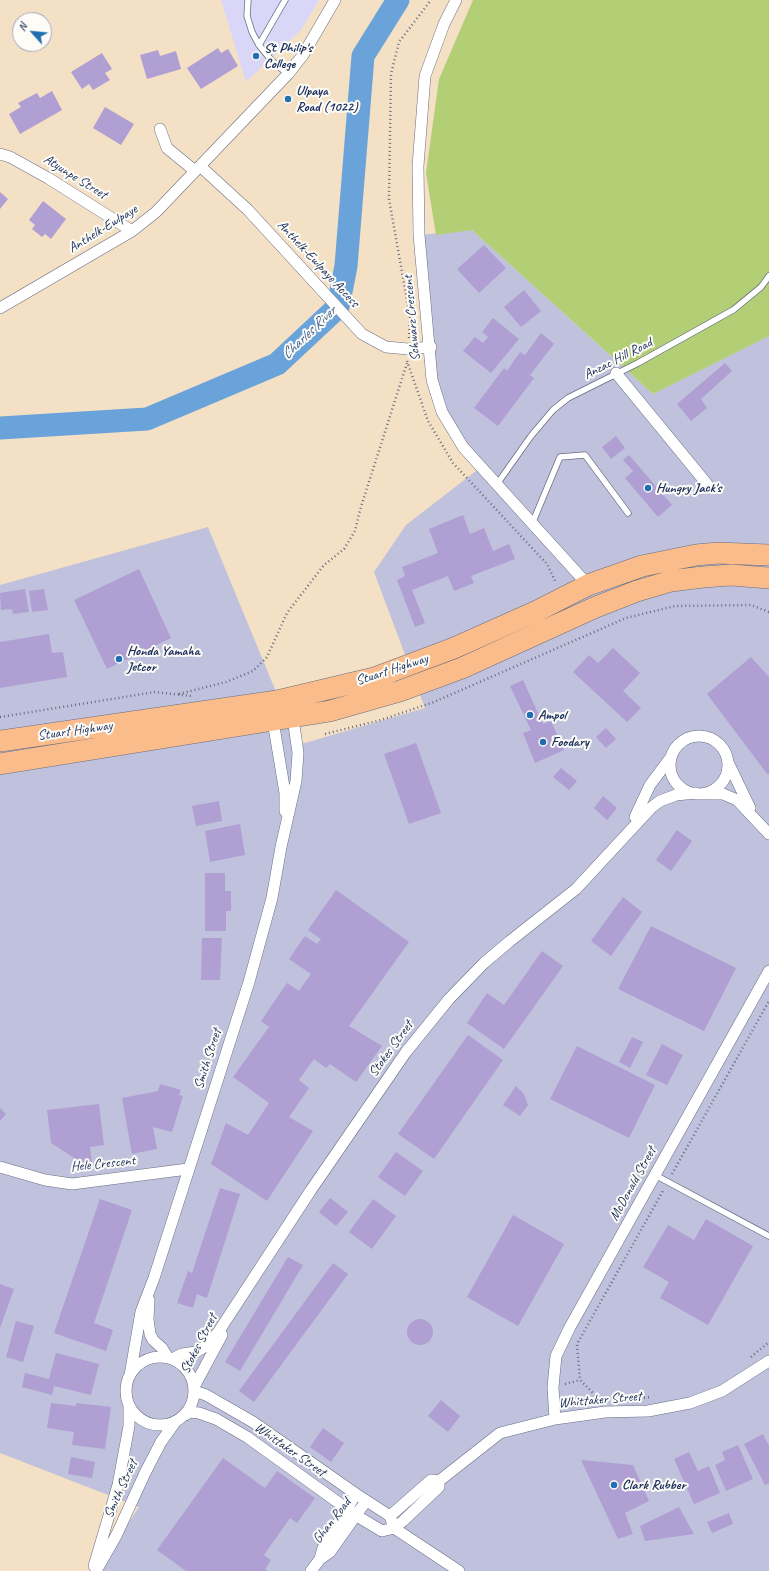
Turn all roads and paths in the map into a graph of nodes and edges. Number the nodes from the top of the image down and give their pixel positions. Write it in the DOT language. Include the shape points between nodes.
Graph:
graph roads {
  1 [pos="248,0"];
  2 [pos="285,0"];
  3 [pos="335,0"];
  4 [pos="456,0"];
  5 [pos="259,45"];
  6 [pos="288,74"];
  7 [pos="160,129"];
  8 [pos="1,154"];
  9 [pos="198,168"];
  10 [pos="132,231"];
  11 [pos="769,276"];
  12 [pos="0,308"];
  13 [pos="431,348"];
  14 [pos="408,362"];
  15 [pos="616,373"];
  16 [pos="497,484"];
  17 [pos="707,484"];
  18 [pos="628,514"];
  19 [pos="532,524"];
  20 [pos="769,555"];
  21 [pos="769,578"];
  22 [pos="584,580"];
  23 [pos="552,586"];
  24 [pos="596,607"];
  25 [pos="769,612"];
  26 [pos="176,694"];
  27 [pos="198,696"];
  28 [pos="281,710"];
  29 [pos="0,717"];
  30 [pos="325,734"];
  31 [pos="0,741"];
  32 [pos="672,756"];
  33 [pos="726,756"];
  34 [pos="0,764"];
  35 [pos="699,794"];
  36 [pos="757,820"];
  37 [pos="769,834"];
  38 [pos="621,839"];
  39 [pos="281,847"];
  40 [pos="769,971"];
  41 [pos="769,1001"];
  42 [pos="0,1167"];
  43 [pos="188,1169"];
  44 [pos="655,1175"];
  45 [pos="668,1182"];
  46 [pos="769,1236"];
  47 [pos="154,1278"];
  48 [pos="231,1314"];
  49 [pos="769,1342"];
  50 [pos="170,1358"];
  51 [pos="748,1360"];
  52 [pos="769,1361"];
  53 [pos="130,1375"];
  54 [pos="194,1389"];
  55 [pos="653,1397"];
  56 [pos="638,1398"];
  57 [pos="608,1400"];
  58 [pos="129,1407"];
  59 [pos="181,1418"];
  60 [pos="555,1419"];
  61 [pos="439,1481"];
  62 [pos="356,1494"];
  63 [pos="366,1501"];
  64 [pos="346,1508"];
  65 [pos="357,1516"];
  66 [pos="390,1516"];
  67 [pos="394,1528"];
  68 [pos="320,1559"];
  69 [pos="92,1571"];
  70 [pos="96,1571"];
  71 [pos="311,1571"];
  72 [pos="459,1571"];
  1 -- 5 [label="lane" via="247,16"];
  2 -- 5 [label="lane"];
  3 -- 6 [label="street, Anthelk-Ewlpaye" via="303,55"];
  4 -- 13 [label="street, Schwarz Crescent" via="444,24 425,76 419,158 419,235"];
  5 -- 6 [label="lane" via="272,61"];
  6 -- 9 [label="street, Anthelk-Ewlpaye"];
  7 -- 9 [label="street, Anthelk-Ewlpaye Access" via="167,148"];
  8 -- 10 [label="street, Atyunpe Street" via="48,178"];
  9 -- 10 [label="street, Anthelk-Ewlpaye" via="156,212"];
  9 -- 13 [label="street, Anthelk-Ewlpaye Access" via="248,210 362,334 386,347"];
  10 -- 12 [label="street, Anthelk-Ewlpaye"];
  11 -- 15 [label="lane, Anzac Hill Road" via="761,287 733,310"];
  13 -- 16 [label="street, Schwarz Crescent" via="432,380 442,412 463,447"];
  14 -- 26 [label="path" via="355,531 344,548 324,565 296,601 287,614 267,657 253,671 226,682"];
  15 -- 16 [label="lane, Anzac Hill Road" via="568,398 553,410"];
  15 -- 17 [label="street"];
  16 -- 19 [label="street, Schwarz Crescent"];
  18 -- 19 [label="lane" via="585,455 560,457"];
  19 -- 22 [label="street, Schwarz Crescent"];
  20 -- 22 [label="highway, Stuart Highway" via="696,555"];
  21 -- 24 [label="highway, Stuart Highway" via="731,575 671,581"];
  22 -- 23 [label="path"];
  22 -- 24 [label="highway"];
  22 -- 28 [label="highway, Stuart Highway" via="537,611 419,662"];
  24 -- 28 [label="highway, Stuart Highway" via="462,668 400,691 337,709"];
  25 -- 30 [label="path" via="751,605 675,606 626,618 434,702 382,720"];
  26 -- 27 [label="path"];
  26 -- 29 [label="path" via="155,692"];
  28 -- 31 [label="highway, Stuart Highway"];
  28 -- 34 [label="highway, Stuart Highway"];
  28 -- 39 [label="street, Smith Street" via="285,793"];
  28 -- 39 [label="street, Smith Street" via="297,740 298,767"];
  32 -- 33 [label="street" via="674,750 685,740 698,736 712,739"];
  32 -- 35 [label="street" via="670,769 677,783 683,789"];
  32 -- 38 [label="street" via="650,786 642,805"];
  33 -- 35 [label="street" via="727,769 722,781 716,788"];
  33 -- 36 [label="street" via="740,790"];
  35 -- 36 [label="street" via="730,796"];
  35 -- 38 [label="street" via="676,795 660,801"];
  36 -- 37 [label="street"];
  38 -- 48 [label="street, Stokes Street" via="576,889 484,964 428,1023 310,1190"];
  39 -- 43 [label="street, Smith Street" via="262,939"];
  40 -- 44 [label="street, McDonald Street"];
  41 -- 45 [label="path"];
  42 -- 43 [label="street, Hele Crescent" via="45,1180 72,1184"];
  43 -- 47 [label="street, Smith Street"];
  44 -- 45 [label="lane"];
  44 -- 60 [label="street, McDonald Street" via="556,1356 553,1387"];
  45 -- 46 [label="lane"];
  45 -- 57 [label="path" via="577,1344 580,1380 600,1400"];
  47 -- 50 [label="street, Smith Street" via="148,1309 148,1326 153,1340"];
  47 -- 53 [label="street, Smith Street" via="138,1322"];
  48 -- 50 [label="street, Stokes Street" via="204,1347 196,1352"];
  48 -- 54 [label="street, Stokes Street"];
  49 -- 51 [label="path"];
  50 -- 53 [label="street" via="150,1358 142,1362"];
  50 -- 54 [label="street" via="179,1362 189,1373"];
  52 -- 60 [label="street, Whittaker Street" via="722,1391 690,1404 648,1411 605,1412"];
  53 -- 58 [label="street" via="125,1391"];
  54 -- 59 [label="street" via="192,1403"];
  54 -- 62 [label="street, Whittaker Street" via="253,1422"];
  55 -- 56 [label="path"];
  58 -- 59 [label="street" via="144,1422 155,1426 166,1425"];
  58 -- 69 [label="street, Smith Street" via="129,1426 118,1485"];
  59 -- 64 [label="street, Whittaker Street" via="190,1412 216,1418 247,1437"];
  59 -- 70 [label="street, Smith Street" via="158,1448 116,1536"];
  60 -- 61 [label="street, Whittaker Street" via="500,1433"];
  61 -- 66 [label="street, Whittaker Street" via="431,1480"];
  61 -- 67 [label="street, Whittaker Street" via="439,1487"];
  62 -- 63 [label="street, Whittaker Street"];
  62 -- 64 [label="street, Ghan Road"];
  63 -- 65 [label="street, Ghan Road"];
  63 -- 66 [label="street, Whittaker Street"];
  64 -- 65 [label="street, Whittaker Street"];
  64 -- 68 [label="street, Ghan Road" via="323,1548"];
  65 -- 67 [label="street, Whittaker Street" via="382,1531"];
  65 -- 68 [label="street, Ghan Road" via="330,1552"];
  66 -- 67 [label="street"];
  67 -- 72 [label="street"];
  68 -- 71 [label="street, Ghan Road"];
}
